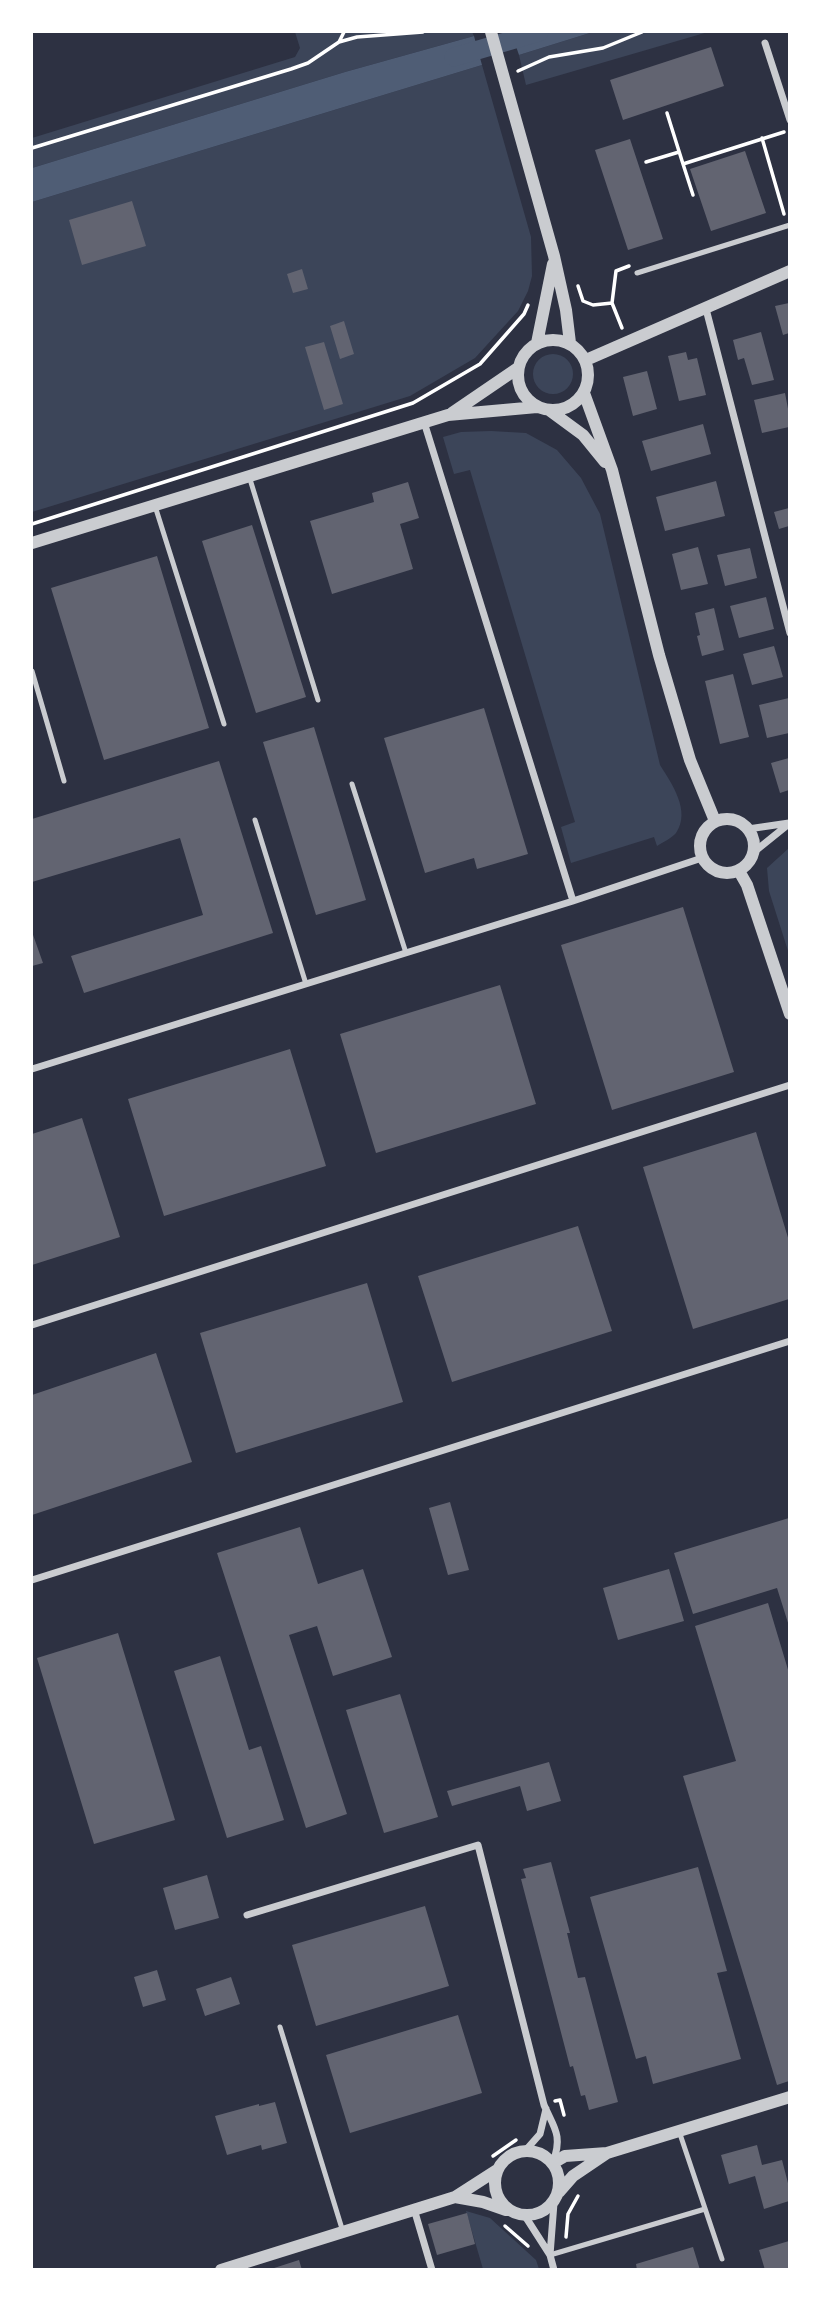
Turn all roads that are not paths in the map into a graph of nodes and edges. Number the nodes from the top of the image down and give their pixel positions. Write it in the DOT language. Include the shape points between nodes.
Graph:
graph roads {
  1 [pos="491,32"];
  2 [pos="765,43"];
  3 [pos="789,118"];
  4 [pos="789,225"];
  5 [pos="554,256"];
  6 [pos="789,271"];
  7 [pos="637,273"];
  8 [pos="706,309"];
  9 [pos="537,343"];
  10 [pos="570,343"];
  11 [pos="586,360"];
  12 [pos="518,368"];
  13 [pos="584,393"];
  14 [pos="543,409"];
  15 [pos="448,415"];
  16 [pos="424,422"];
  17 [pos="612,470"];
  18 [pos="249,476"];
  19 [pos="155,506"];
  20 [pos="32,543"];
  21 [pos="789,633"];
  22 [pos="32,671"];
  23 [pos="318,699"];
  24 [pos="224,724"];
  25 [pos="64,781"];
  26 [pos="352,783"];
  27 [pos="255,820"];
  28 [pos="715,821"];
  29 [pos="748,829"];
  30 [pos="754,852"];
  31 [pos="702,858"];
  32 [pos="739,871"];
  33 [pos="573,901"];
  34 [pos="406,953"];
  35 [pos="306,984"];
  36 [pos="789,1014"];
  37 [pos="32,1069"];
  38 [pos="789,1085"];
  39 [pos="32,1325"];
  40 [pos="789,1340"];
  41 [pos="32,1580"];
  42 [pos="247,1915"];
  43 [pos="280,2027"];
  44 [pos="789,2097"];
  45 [pos="546,2108"];
  46 [pos="679,2131"];
  47 [pos="525,2151"];
  48 [pos="607,2153"];
  49 [pos="553,2162"];
  50 [pos="497,2170"];
  51 [pos="455,2197"];
  52 [pos="556,2198"];
  53 [pos="414,2209"];
  54 [pos="705,2209"];
  55 [pos="510,2211"];
  56 [pos="525,2216"];
  57 [pos="343,2232"];
  58 [pos="550,2255"];
  59 [pos="722,2259"];
  60 [pos="226,2268"];
  61 [pos="432,2270"];
  62 [pos="554,2270"];
  1 -- 5 [label="street" via="508,65"];
  2 -- 3 [label="street"];
  4 -- 7 [label="lane"];
  5 -- 9 [label="street"];
  5 -- 10 [label="street"];
  6 -- 8 [label="street"];
  8 -- 11 [label="street"];
  8 -- 21 [label="street"];
  9 -- 10 [label="street"];
  9 -- 12 [label="street"];
  10 -- 11 [label="street"];
  11 -- 13 [label="street"];
  12 -- 14 [label="street" via="521,391"];
  12 -- 15 [label="street"];
  13 -- 14 [label="street" via="562,409"];
  13 -- 17 [label="street"];
  14 -- 15 [label="street"];
  14 -- 17 [label="street" via="583,435"];
  15 -- 16 [label="street"];
  16 -- 18 [label="street"];
  16 -- 33 [label="street"];
  17 -- 28 [label="street" via="678,721"];
  18 -- 19 [label="street"];
  18 -- 23 [label="lane"];
  19 -- 20 [label="street"];
  19 -- 24 [label="lane"];
  22 -- 25 [label="lane"];
  26 -- 34 [label="lane"];
  27 -- 35 [label="lane"];
  28 -- 29 [label="street" via="733,819"];
  28 -- 31 [label="street" via="702,833"];
  29 -- 30 [label="street"];
  29 -- 30 [label="street" via="789,823"];
  30 -- 32 [label="street"];
  31 -- 32 [label="street" via="722,873"];
  31 -- 33 [label="street"];
  32 -- 36 [label="street"];
  33 -- 34 [label="street"];
  34 -- 35 [label="street"];
  35 -- 37 [label="street"];
  38 -- 39 [label="street"];
  40 -- 41 [label="street"];
  42 -- 45 [label="street" via="478,1845"];
  43 -- 57 [label="lane"];
  44 -- 46 [label="street"];
  45 -- 47 [label="street" via="540,2134"];
  45 -- 49 [label="street" via="558,2138"];
  46 -- 48 [label="street"];
  46 -- 54 [label="lane"];
  47 -- 49 [label="street" via="540,2153"];
  47 -- 50 [label="street" via="514,2153"];
  48 -- 49 [label="street" via="565,2156"];
  48 -- 52 [label="street" via="573,2176"];
  49 -- 52 [label="street" via="560,2182"];
  50 -- 51 [label="street"];
  50 -- 55 [label="street" via="496,2193"];
  51 -- 53 [label="street"];
  51 -- 55 [label="street"];
  52 -- 56 [label="street" via="536,2215"];
  52 -- 58 [label="street"];
  53 -- 57 [label="street"];
  53 -- 61 [label="street"];
  54 -- 58 [label="lane"];
  54 -- 59 [label="lane"];
  55 -- 56 [label="street"];
  56 -- 58 [label="street"];
  57 -- 60 [label="street"];
  58 -- 62 [label="street"];
}
